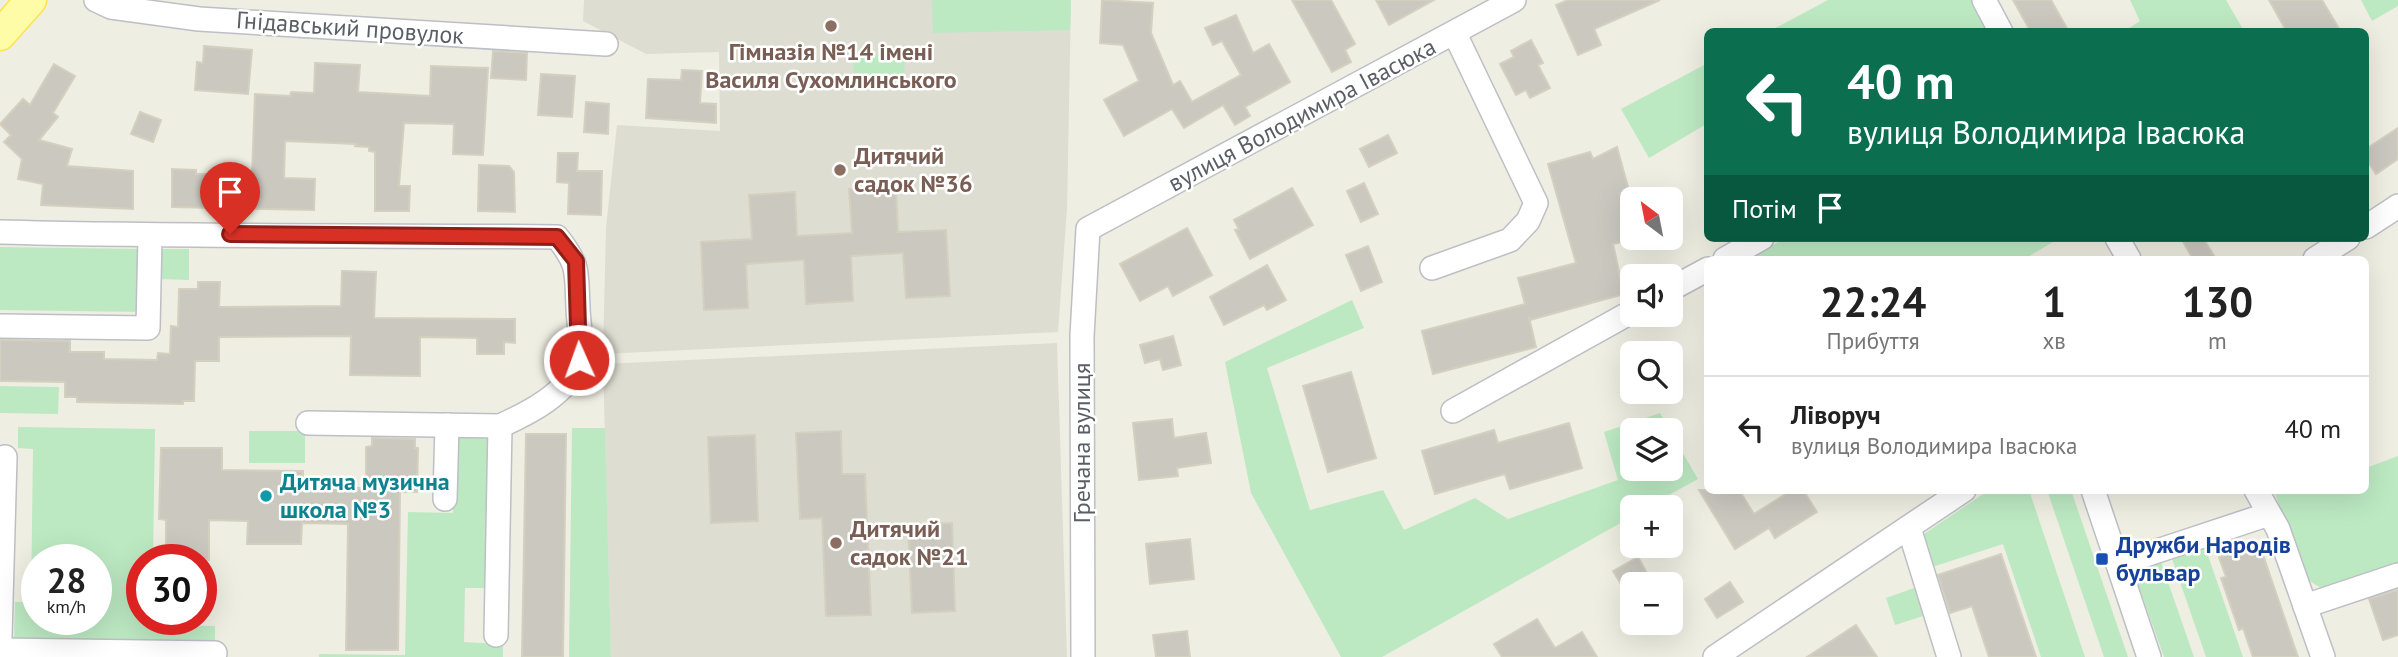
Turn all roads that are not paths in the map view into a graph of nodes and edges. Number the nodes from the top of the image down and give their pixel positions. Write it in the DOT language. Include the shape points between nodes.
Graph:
graph roads {
  1 [pos="31,0"];
  2 [pos="96,0"];
  3 [pos="1514,0"];
  4 [pos="1983,0"];
  5 [pos="1999,28"];
  6 [pos="1455,34"];
  7 [pos="0,35"];
  8 [pos="607,44"];
  9 [pos="2398,206"];
  10 [pos="2369,224"];
  11 [pos="1088,229"];
  12 [pos="0,232"];
  13 [pos="150,236"];
  14 [pos="1755,242"];
  15 [pos="2342,242"];
  16 [pos="1730,256"];
  17 [pos="2320,256"];
  18 [pos="1432,268"];
  19 [pos="1704,271"];
  20 [pos="1683,283"];
  21 [pos="1620,318"];
  22 [pos="0,326"];
  23 [pos="1453,411"];
  24 [pos="308,423"];
  25 [pos="447,425"];
  26 [pos="500,426"];
  27 [pos="5,457"];
  28 [pos="1958,494"];
  29 [pos="2094,494"];
  30 [pos="2258,494"];
  31 [pos="446,499"];
  32 [pos="2269,514"];
  33 [pos="1909,528"];
  34 [pos="2118,564"];
  35 [pos="2398,576"];
  36 [pos="2305,606"];
  37 [pos="496,635"];
  38 [pos="0,637"];
  39 [pos="0,650"];
  40 [pos="215,653"];
  41 [pos="1083,657"];
  42 [pos="1715,657"];
  43 [pos="1949,657"];
  44 [pos="2149,657"];
  45 [pos="2323,657"];
  1 -- 7 [label="main road"];
  2 -- 8 [label="street, Гнідавський провулок" via="111,7 199,19"];
  3 -- 6 [label="street, вулиця Володимира Івасюка"];
  4 -- 5 [label="street"];
  6 -- 11 [label="street, вулиця Володимира Івасюка"];
  6 -- 18 [label="street" via="1536,203 1528,221 1510,240"];
  9 -- 10 [label="street"];
  11 -- 41 [label="street, Гречана вулиця" via="1082,336"];
  12 -- 13 [label="street"];
  13 -- 22 [label="street" via="148,328"];
  13 -- 26 [label="street" via="557,237 576,261 579,360 551,397"];
  14 -- 16 [label="street"];
  15 -- 17 [label="street"];
  19 -- 20 [label="street"];
  21 -- 23 [label="street"];
  24 -- 25 [label="street"];
  25 -- 26 [label="street"];
  25 -- 31 [label="street"];
  26 -- 37 [label="street"];
  27 -- 38 [label="street"];
  28 -- 33 [label="street"];
  29 -- 34 [label="street"];
  30 -- 32 [label="street"];
  32 -- 34 [label="street"];
  32 -- 36 [label="street"];
  33 -- 42 [label="street"];
  33 -- 43 [label="street"];
  34 -- 44 [label="street"];
  35 -- 36 [label="street"];
  36 -- 45 [label="street"];
  39 -- 40 [label="street"];
}
